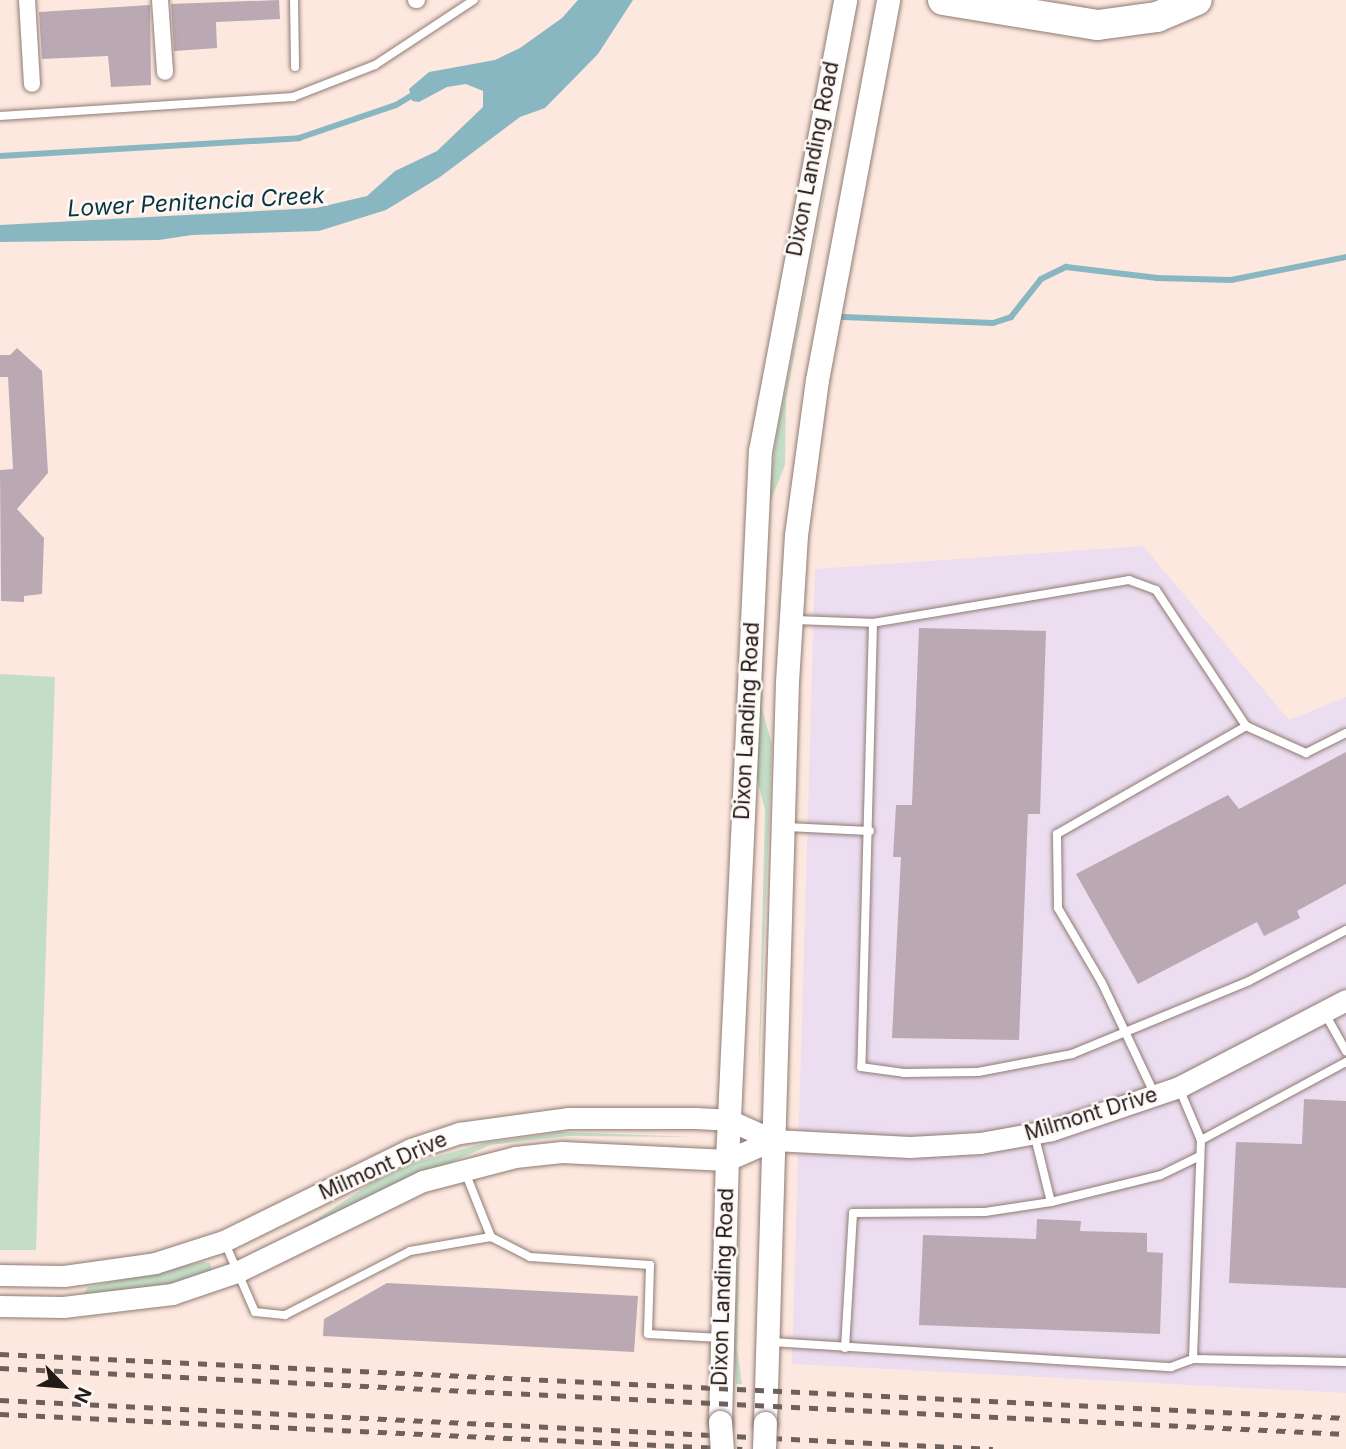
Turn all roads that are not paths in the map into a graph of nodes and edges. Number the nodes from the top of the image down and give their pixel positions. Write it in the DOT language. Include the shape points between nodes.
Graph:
graph roads {
  1 [pos="27,0"];
  2 [pos="160,0"];
  3 [pos="294,0"];
  4 [pos="474,0"];
  5 [pos="845,0"];
  6 [pos="888,0"];
  7 [pos="943,0"];
  8 [pos="1197,0"];
  9 [pos="295,67"];
  10 [pos="165,72"];
  11 [pos="32,84"];
  12 [pos="0,116"];
  13 [pos="792,620"];
  14 [pos="873,623"];
  15 [pos="1246,726"];
  16 [pos="1346,733"];
  17 [pos="782,827"];
  18 [pos="870,831"];
  19 [pos="1346,930"];
  20 [pos="1346,1000"];
  21 [pos="1324,1012"];
  22 [pos="1127,1035"];
  23 [pos="1346,1051"];
  24 [pos="1346,1062"];
  25 [pos="1178,1087"];
  26 [pos="1156,1096"];
  27 [pos="729,1120"];
  28 [pos="1034,1133"];
  29 [pos="773,1140"];
  30 [pos="1201,1140"];
  31 [pos="1200,1156"];
  32 [pos="727,1160"];
  33 [pos="464,1170"];
  34 [pos="1051,1202"];
  35 [pos="491,1237"];
  36 [pos="224,1241"];
  37 [pos="237,1272"];
  38 [pos="0,1275"];
  39 [pos="0,1306"];
  40 [pos="721,1338"];
  41 [pos="768,1342"];
  42 [pos="845,1348"];
  43 [pos="1193,1359"];
  44 [pos="1346,1362"];
  45 [pos="722,1449"];
  46 [pos="764,1449"];
  1 -- 11 [label="street"];
  2 -- 10 [label="street"];
  3 -- 9 [label="lane"];
  4 -- 12 [label="lane" via="375,65 293,97"];
  5 -- 27 [label="main road, Dixon Landing Road" via="760,451"];
  6 -- 13 [label="main road, Dixon Landing Road" via="817,380 796,535"];
  7 -- 8 [label="highway" via="1098,25 1157,18"];
  13 -- 14 [label="lane"];
  13 -- 17 [label="main road, Dixon Landing Road"];
  14 -- 15 [label="lane" via="1129,580 1156,590"];
  14 -- 18 [label="lane"];
  15 -- 16 [label="lane" via="1306,753"];
  15 -- 22 [label="lane" via="1057,834 1058,908"];
  17 -- 18 [label="lane"];
  17 -- 29 [label="main road, Dixon Landing Road"];
  18 -- 22 [label="lane" via="861,1067 904,1073 1019,1068"];
  19 -- 22 [label="lane" via="1249,981"];
  20 -- 21 [label="street, Milmont Drive"];
  21 -- 23 [label="lane"];
  21 -- 25 [label="street, Milmont Drive"];
  22 -- 26 [label="lane"];
  24 -- 30 [label="lane"];
  25 -- 26 [label="street, Milmont Drive"];
  25 -- 30 [label="lane"];
  26 -- 28 [label="street, Milmont Drive"];
  27 -- 29 [label="street, Milmont Drive"];
  27 -- 32 [label="main road, Dixon Landing Road"];
  27 -- 36 [label="street, Milmont Drive" via="569,1118 459,1133 411,1149"];
  28 -- 29 [label="street, Milmont Drive" via="980,1143 910,1147"];
  28 -- 34 [label="lane"];
  29 -- 32 [label="street, Milmont Drive"];
  29 -- 41 [label="main road, Dixon Landing Road"];
  30 -- 31 [label="lane"];
  31 -- 34 [label="lane" via="1161,1175"];
  31 -- 43 [label="lane"];
  32 -- 33 [label="street, Milmont Drive" via="562,1152"];
  32 -- 40 [label="main road, Dixon Landing Road"];
  33 -- 35 [label="lane"];
  33 -- 37 [label="street, Milmont Drive" via="423,1181"];
  34 -- 42 [label="lane" via="985,1212 853,1213"];
  35 -- 37 [label="lane" via="410,1251 285,1315 255,1312"];
  35 -- 40 [label="lane" via="530,1257 650,1265 648,1334"];
  36 -- 37 [label="lane"];
  36 -- 38 [label="street, Milmont Drive" via="155,1263 64,1276"];
  37 -- 39 [label="street, Milmont Drive" via="172,1294 63,1307"];
  40 -- 45 [label="main road, Dixon Landing Road, bridge"];
  41 -- 42 [label="lane"];
  41 -- 46 [label="main road, Dixon Landing Road, bridge"];
  42 -- 43 [label="lane" via="1171,1367"];
  43 -- 44 [label="lane"];
}
